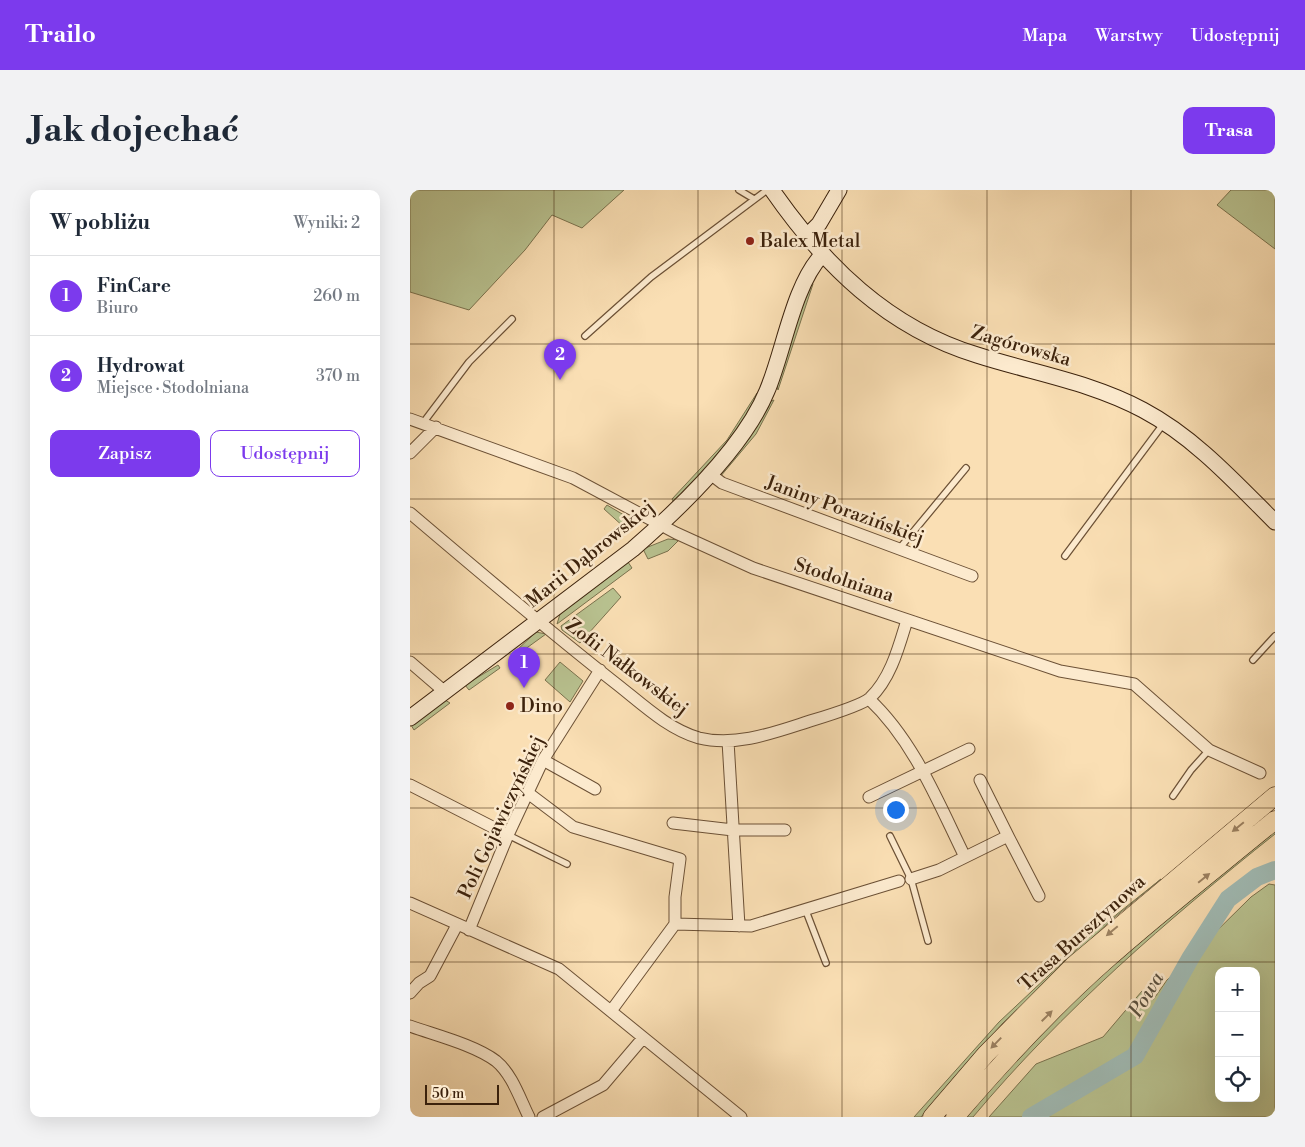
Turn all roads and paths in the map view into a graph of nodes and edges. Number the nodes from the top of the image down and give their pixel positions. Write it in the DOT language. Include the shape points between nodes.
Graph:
graph roads {
  1 [pos="739,190"];
  2 [pos="766,190"];
  3 [pos="772,190"];
  4 [pos="839,190"];
  5 [pos="754,200"];
  6 [pos="806,237"];
  7 [pos="822,255"];
  8 [pos="512,319"];
  9 [pos="585,336"];
  10 [pos="410,419"];
  11 [pos="423,423"];
  12 [pos="1164,423"];
  13 [pos="436,427"];
  14 [pos="410,453"];
  15 [pos="966,468"];
  16 [pos="709,473"];
  17 [pos="410,512"];
  18 [pos="1275,522"];
  19 [pos="660,525"];
  20 [pos="899,549"];
  21 [pos="1065,556"];
  22 [pos="972,576"];
  23 [pos="907,620"];
  24 [pos="539,622"];
  25 [pos="1275,636"];
  26 [pos="1253,660"];
  27 [pos="410,662"];
  28 [pos="600,670"];
  29 [pos="445,692"];
  30 [pos="869,699"];
  31 [pos="410,718"];
  32 [pos="728,742"];
  33 [pos="970,748"];
  34 [pos="1209,750"];
  35 [pos="543,760"];
  36 [pos="922,771"];
  37 [pos="1260,773"];
  38 [pos="980,780"];
  39 [pos="410,785"];
  40 [pos="595,789"];
  41 [pos="528,793"];
  42 [pos="1173,796"];
  43 [pos="1275,796"];
  44 [pos="869,797"];
  45 [pos="1275,820"];
  46 [pos="672,823"];
  47 [pos="733,830"];
  48 [pos="785,830"];
  49 [pos="508,835"];
  50 [pos="890,836"];
  51 [pos="1008,836"];
  52 [pos="965,857"];
  53 [pos="567,864"];
  54 [pos="911,879"];
  55 [pos="899,881"];
  56 [pos="1039,896"];
  57 [pos="410,904"];
  58 [pos="806,911"];
  59 [pos="457,924"];
  60 [pos="675,924"];
  61 [pos="739,926"];
  62 [pos="470,930"];
  63 [pos="928,941"];
  64 [pos="826,963"];
  65 [pos="410,993"];
  66 [pos="611,1011"];
  67 [pos="410,1026"];
  68 [pos="643,1038"];
  69 [pos="529,1117"];
  70 [pos="543,1117"];
  71 [pos="741,1117"];
  72 [pos="932,1117"];
  73 [pos="955,1117"];
  1 -- 5 [label="lane"];
  2 -- 5 [label="lane"];
  3 -- 6 [label="street, Zagórowska"];
  4 -- 6 [label="street" via="819,224"];
  5 -- 9 [label="lane" via="651,277"];
  6 -- 7 [label="street, Zagórowska"];
  7 -- 12 [label="street, Zagórowska" via="867,297 903,322 934,338 976,355 1105,393"];
  7 -- 16 [label="street, Marii Dąbrowskiej" via="807,276 759,409 737,442"];
  8 -- 11 [label="lane" via="469,362"];
  10 -- 11 [label="street, Stodolniana"];
  11 -- 13 [label="street, Stodolniana"];
  12 -- 18 [label="street, Zagórowska" via="1205,453"];
  12 -- 21 [label="lane"];
  13 -- 14 [label="street"];
  13 -- 19 [label="street, Stodolniana" via="573,478"];
  15 -- 20 [label="lane"];
  16 -- 19 [label="street, Marii Dąbrowskiej"];
  16 -- 20 [label="street, Janiny Porazińskiej" via="722,483"];
  17 -- 24 [label="street, Zofii Nałkowskiej"];
  19 -- 23 [label="street, Stodolniana" via="753,568"];
  19 -- 24 [label="street, Marii Dąbrowskiej"];
  20 -- 22 [label="street, Janiny Porazińskiej"];
  23 -- 30 [label="street" via="892,664"];
  23 -- 34 [label="street, Stodolniana" via="1060,671 1134,684"];
  24 -- 28 [label="street, Zofii Nałkowskiej"];
  24 -- 29 [label="street, Marii Dąbrowskiej"];
  25 -- 26 [label="lane"];
  27 -- 29 [label="street"];
  28 -- 32 [label="street, Zofii Nałkowskiej" via="677,728 700,738"];
  28 -- 35 [label="street, Poli Gojawiczyńskiej"];
  29 -- 31 [label="street, Marii Dąbrowskiej"];
  30 -- 32 [label="street, Zofii Nałkowskiej" via="779,731"];
  30 -- 36 [label="street" via="894,726"];
  32 -- 47 [label="street"];
  33 -- 36 [label="street"];
  34 -- 37 [label="street, Stodolniana"];
  34 -- 42 [label="lane"];
  35 -- 40 [label="street"];
  35 -- 41 [label="street, Poli Gojawiczyńskiej"];
  36 -- 44 [label="street"];
  36 -- 52 [label="street"];
  38 -- 51 [label="street"];
  39 -- 49 [label="street"];
  41 -- 49 [label="street, Poli Gojawiczyńskiej"];
  41 -- 60 [label="street" via="573,828 680,859"];
  43 -- 72 [label="main road, Trasa Bursztynowa, one-way" via="1067,972 986,1054"];
  73 -- 45 [label="main road, Trasa Bursztynowa, one-way" via="1022,1040 1079,984"];
  46 -- 47 [label="street"];
  47 -- 48 [label="street"];
  47 -- 61 [label="street"];
  49 -- 53 [label="lane"];
  49 -- 62 [label="street, Poli Gojawiczyńskiej"];
  50 -- 54 [label="lane"];
  51 -- 52 [label="street"];
  51 -- 56 [label="street"];
  52 -- 54 [label="street"];
  54 -- 63 [label="lane"];
  55 -- 58 [label="street"];
  57 -- 59 [label="street"];
  58 -- 61 [label="street" via="751,926"];
  58 -- 64 [label="lane"];
  59 -- 62 [label="street"];
  59 -- 65 [label="street" via="430,976"];
  60 -- 61 [label="street"];
  60 -- 66 [label="street"];
  62 -- 66 [label="street" via="559,969"];
  66 -- 68 [label="street"];
  67 -- 69 [label="street" via="496,1061 508,1076"];
  68 -- 70 [label="street" via="603,1085"];
  68 -- 71 [label="street"];
}
